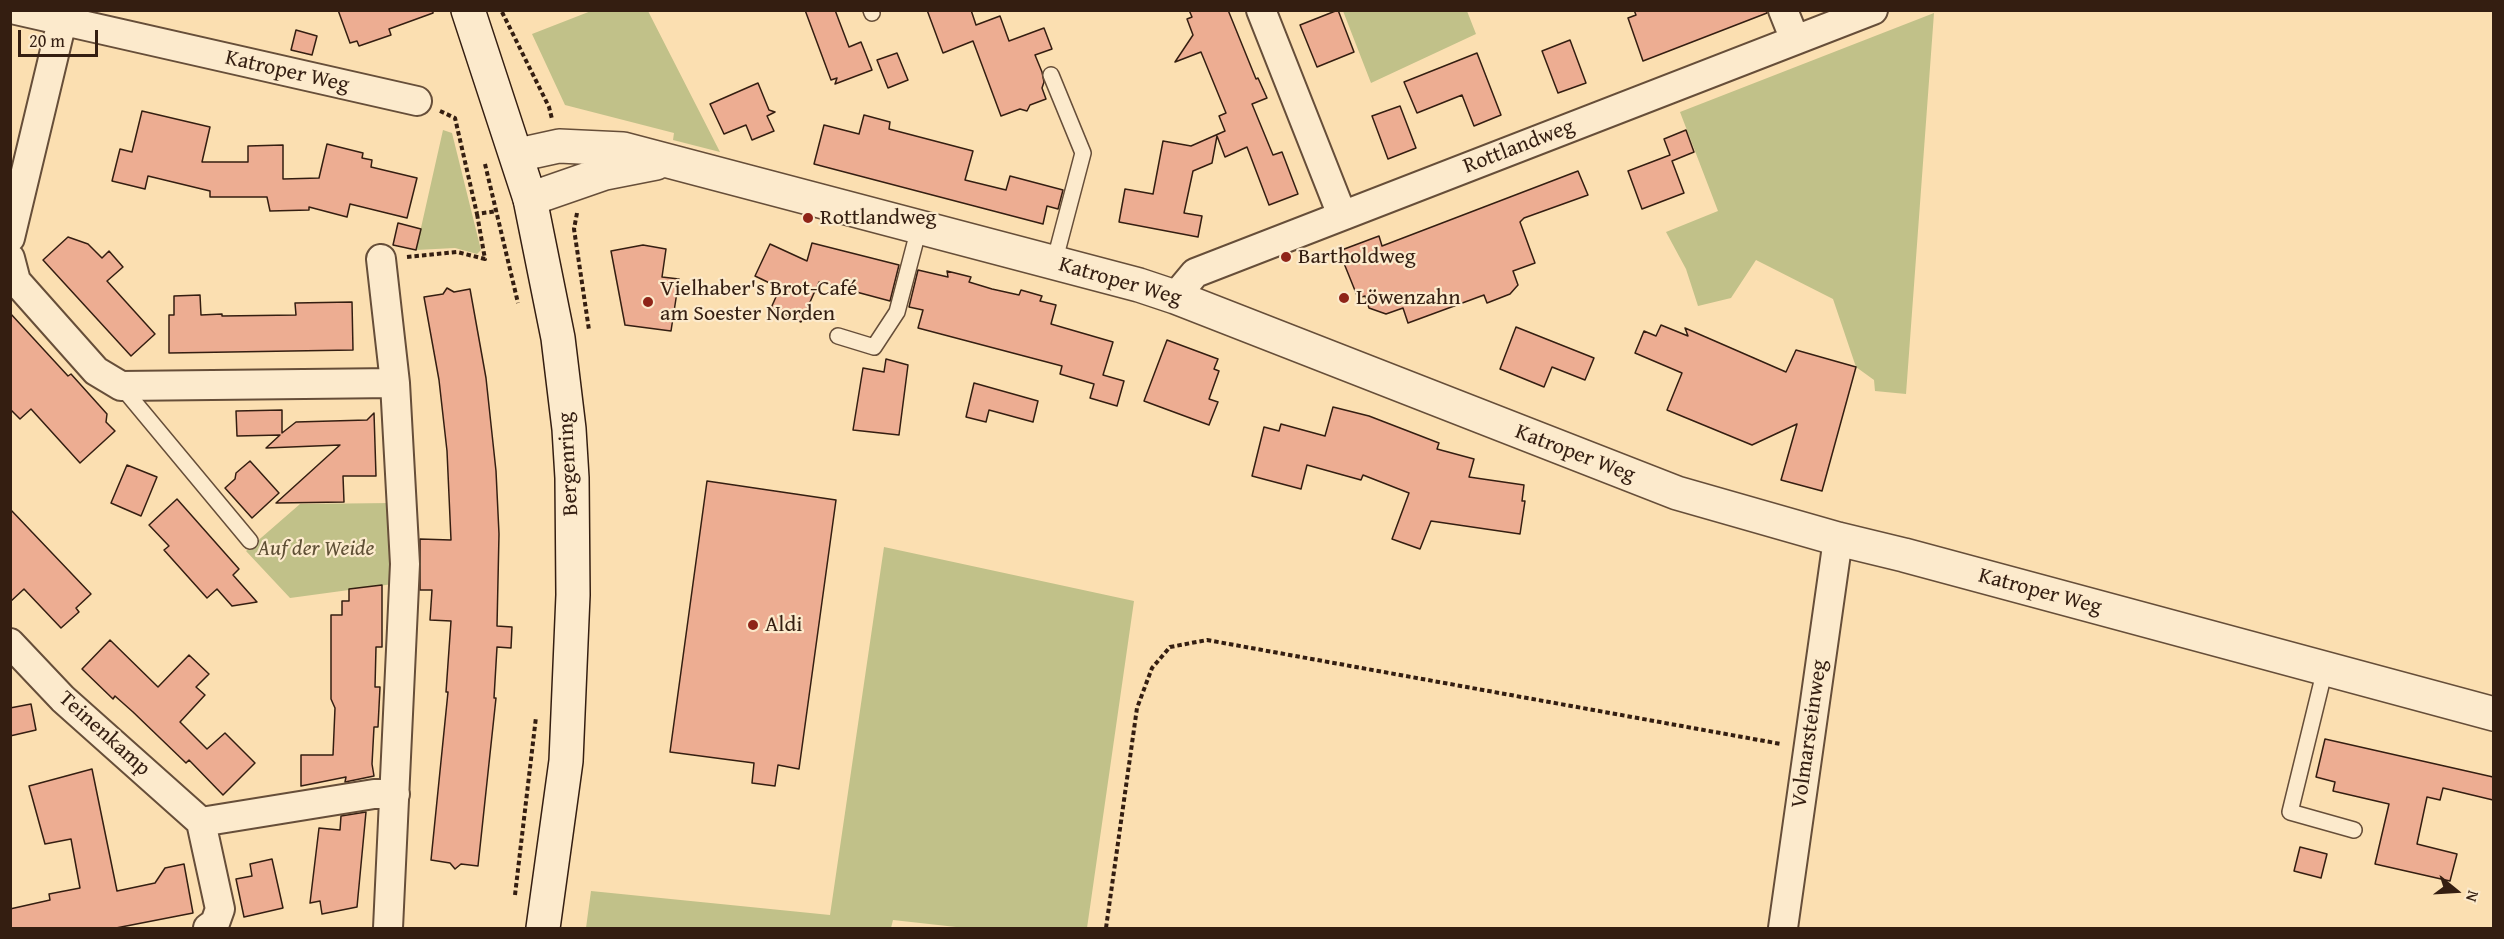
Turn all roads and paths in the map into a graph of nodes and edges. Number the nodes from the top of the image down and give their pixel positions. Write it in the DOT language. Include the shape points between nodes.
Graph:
graph roads {
  1 [pos="16,10"];
  2 [pos="468,10"];
  3 [pos="1262,10"];
  4 [pos="1783,10"];
  5 [pos="1873,10"];
  6 [pos="62,21"];
  7 [pos="1795,40"];
  8 [pos="1051,75"];
  9 [pos="417,101"];
  10 [pos="518,155"];
  11 [pos="484,160"];
  12 [pos="667,161"];
  13 [pos="530,199"];
  14 [pos="497,211"];
  15 [pos="477,213"];
  16 [pos="1342,215"];
  17 [pos="919,228"];
  18 [pos="10,238"];
  19 [pos="10,258"];
  20 [pos="381,259"];
  21 [pos="1054,263"];
  22 [pos="1175,297"];
  23 [pos="519,307"];
  24 [pos="838,336"];
  25 [pos="395,383"];
  26 [pos="121,386"];
  27 [pos="1838,539"];
  28 [pos="250,541"];
  29 [pos="10,643"];
  30 [pos="2325,669"];
  31 [pos="536,714"];
  32 [pos="2493,714"];
  33 [pos="1807,748"];
  34 [pos="395,794"];
  35 [pos="201,822"];
  36 [pos="2354,830"];
  37 [pos="514,905"];
  38 [pos="208,928"];
  39 [pos="387,928"];
  40 [pos="543,928"];
  41 [pos="1106,928"];
  42 [pos="1783,928"];
  1 -- 6 [label="street, Katroper Weg"];
  2 -- 10 [label="street, Bergenring"];
  3 -- 16 [label="street"];
  4 -- 7 [label="street"];
  5 -- 7 [label="street, Rottlandweg"];
  6 -- 9 [label="street, Katroper Weg"];
  6 -- 18 [label="street"];
  7 -- 16 [label="street, Rottlandweg"];
  8 -- 21 [label="lane" via="1083,153"];
  9 -- 15 [label="path" via="455,118"];
  10 -- 12 [label="street, Katroper Weg" via="560,146 623,149"];
  10 -- 13 [label="street, Bergenring"];
  11 -- 14 [label="path"];
  12 -- 13 [label="street, Katroper Weg" via="605,173"];
  12 -- 17 [label="street, Katroper Weg"];
  13 -- 40 [label="street, Bergenring" via="558,338 572,478 573,595 566,761"];
  14 -- 15 [label="path"];
  14 -- 23 [label="path"];
  15 -- 20 [label="path" via="485,259 458,252"];
  16 -- 22 [label="street, Rottlandweg" via="1195,273"];
  17 -- 21 [label="street, Katroper Weg"];
  17 -- 24 [label="lane" via="897,312 874,347"];
  19 -- 26 [label="street" via="16,281 96,371"];
  20 -- 25 [label="street"];
  21 -- 22 [label="street, Katroper Weg"];
  22 -- 27 [label="street, Katroper Weg" via="1677,493"];
  25 -- 26 [label="street"];
  25 -- 34 [label="street" via="405,564"];
  26 -- 28 [label="lane"];
  27 -- 30 [label="street, Katroper Weg"];
  27 -- 33 [label="street, Volmarsteinweg"];
  29 -- 35 [label="street, Teinenkamp" via="63,699"];
  30 -- 32 [label="street, Katroper Weg"];
  30 -- 36 [label="lane" via="2290,812"];
  31 -- 37 [label="path"];
  33 -- 41 [label="path" via="1207,640 1170,647 1152,668 1137,708"];
  33 -- 42 [label="street, Volmarsteinweg"];
  34 -- 35 [label="street"];
  34 -- 39 [label="street"];
  35 -- 38 [label="street" via="220,909 215,923"];
}
